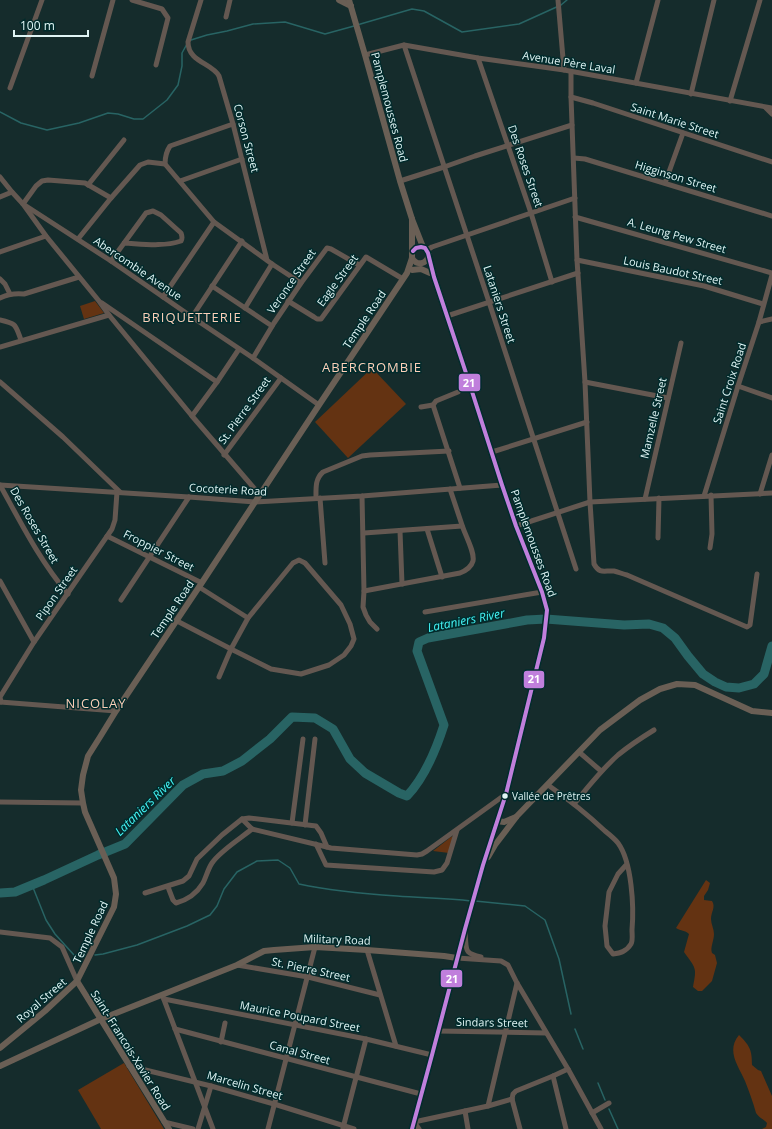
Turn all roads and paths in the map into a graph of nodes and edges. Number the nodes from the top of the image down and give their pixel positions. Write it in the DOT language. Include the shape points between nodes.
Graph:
graph roads {
  1 [pos="42,0"];
  2 [pos="113,0"];
  3 [pos="132,0"];
  4 [pos="201,0"];
  5 [pos="230,0"];
  6 [pos="339,0"];
  7 [pos="558,0"];
  8 [pos="658,0"];
  9 [pos="714,0"];
  10 [pos="760,0"];
  11 [pos="142,1"];
  12 [pos="350,3"];
  13 [pos="226,17"];
  14 [pos="404,45"];
  15 [pos="366,55"];
  16 [pos="478,58"];
  17 [pos="156,65"];
  18 [pos="564,70"];
  19 [pos="572,72"];
  20 [pos="92,76"];
  21 [pos="636,83"];
  22 [pos="10,88"];
  23 [pos="691,94"];
  24 [pos="571,97"];
  25 [pos="730,101"];
  26 [pos="769,108"];
  27 [pos="772,114"];
  28 [pos="233,124"];
  29 [pos="572,125"];
  30 [pos="683,133"];
  31 [pos="124,140"];
  32 [pos="508,145"];
  33 [pos="574,158"];
  34 [pos="242,159"];
  35 [pos="772,162"];
  36 [pos="165,164"];
  37 [pos="444,167"];
  38 [pos="0,177"];
  39 [pos="180,181"];
  40 [pos="400,181"];
  41 [pos="665,183"];
  42 [pos="88,185"];
  43 [pos="12,192"];
  44 [pos="0,196"];
  45 [pos="111,198"];
  46 [pos="575,198"];
  47 [pos="23,204"];
  48 [pos="531,213"];
  49 [pos="576,216"];
  50 [pos="772,216"];
  51 [pos="412,219"];
  52 [pos="214,222"];
  53 [pos="467,235"];
  54 [pos="46,236"];
  55 [pos="78,239"];
  56 [pos="242,241"];
  57 [pos="124,244"];
  58 [pos="413,251"];
  59 [pos="426,251"];
  60 [pos="0,252"];
  61 [pos="412,258"];
  62 [pos="577,260"];
  63 [pos="111,261"];
  64 [pos="270,262"];
  65 [pos="421,263"];
  66 [pos="359,265"];
  67 [pos="410,272"];
  68 [pos="578,274"];
  69 [pos="772,274"];
  70 [pos="432,275"];
  71 [pos="79,277"];
  72 [pos="0,279"];
  73 [pos="403,279"];
  74 [pos="552,282"];
  75 [pos="300,283"];
  76 [pos="212,286"];
  77 [pos="10,294"];
  78 [pos="163,297"];
  79 [pos="0,298"];
  80 [pos="99,301"];
  81 [pos="288,301"];
  82 [pos="490,302"];
  83 [pos="763,304"];
  84 [pos="245,308"];
  85 [pos="109,315"];
  86 [pos="447,316"];
  87 [pos="192,317"];
  88 [pos="772,319"];
  89 [pos="0,320"];
  90 [pos="758,322"];
  91 [pos="272,326"];
  92 [pos="21,340"];
  93 [pos="681,343"];
  94 [pos="0,347"];
  95 [pos="239,349"];
  96 [pos="253,358"];
  97 [pos="281,378"];
  98 [pos="0,382"];
  99 [pos="217,382"];
  100 [pos="585,382"];
  101 [pos="738,386"];
  102 [pos="458,392"];
  103 [pos="668,398"];
  104 [pos="772,398"];
  105 [pos="319,405"];
  106 [pos="433,405"];
  107 [pos="421,407"];
  108 [pos="192,416"];
  109 [pos="587,422"];
  110 [pos="534,439"];
  111 [pos="449,451"];
  112 [pos="492,452"];
  113 [pos="224,454"];
  114 [pos="772,455"];
  115 [pos="0,485"];
  116 [pos="502,485"];
  117 [pos="460,488"];
  118 [pos="450,489"];
  119 [pos="119,492"];
  120 [pos="772,493"];
  121 [pos="760,494"];
  122 [pos="260,495"];
  123 [pos="711,495"];
  124 [pos="188,496"];
  125 [pos="362,496"];
  126 [pos="704,496"];
  127 [pos="318,498"];
  128 [pos="659,498"];
  129 [pos="645,499"];
  130 [pos="255,502"];
  131 [pos="590,502"];
  132 [pos="558,512"];
  133 [pos="462,526"];
  134 [pos="516,526"];
  135 [pos="427,529"];
  136 [pos="400,531"];
  137 [pos="364,533"];
  138 [pos="107,536"];
  139 [pos="658,538"];
  140 [pos="710,548"];
  141 [pos="150,556"];
  142 [pos="325,563"];
  143 [pos="576,569"];
  144 [pos="757,574"];
  145 [pos="442,577"];
  146 [pos="0,581"];
  147 [pos="402,584"];
  148 [pos="201,585"];
  149 [pos="364,591"];
  150 [pos="542,592"];
  151 [pos="68,594"];
  152 [pos="121,600"];
  153 [pos="425,612"];
  154 [pos="248,618"];
  155 [pos="177,621"];
  156 [pos="377,629"];
  157 [pos="34,642"];
  158 [pos="231,649"];
  159 [pos="219,677"];
  160 [pos="0,699"];
  161 [pos="116,711"];
  162 [pos="772,714"];
  163 [pos="654,730"];
  164 [pos="303,739"];
  165 [pos="315,739"];
  166 [pos="579,752"];
  167 [pos="601,771"];
  168 [pos="548,785"];
  169 [pos="506,794"];
  170 [pos="0,802"];
  171 [pos="82,803"];
  172 [pos="574,804"];
  173 [pos="517,816"];
  174 [pos="242,820"];
  175 [pos="292,823"];
  176 [pos="496,824"];
  177 [pos="305,825"];
  178 [pos="509,826"];
  179 [pos="252,829"];
  180 [pos="457,830"];
  181 [pos="316,844"];
  182 [pos="327,847"];
  183 [pos="627,864"];
  184 [pos="483,865"];
  185 [pos="168,887"];
  186 [pos="145,893"];
  187 [pos="465,929"];
  188 [pos="0,932"];
  189 [pos="315,947"];
  190 [pos="367,950"];
  191 [pos="457,958"];
  192 [pos="492,960"];
  193 [pos="237,965"];
  194 [pos="308,977"];
  195 [pos="77,981"];
  196 [pos="517,983"];
  197 [pos="380,995"];
  198 [pos="163,997"];
  199 [pos="101,1019"];
  200 [pos="224,1023"];
  201 [pos="295,1026"];
  202 [pos="175,1029"];
  203 [pos="438,1031"];
  204 [pos="504,1033"];
  205 [pos="546,1033"];
  206 [pos="366,1039"];
  207 [pos="221,1042"];
  208 [pos="396,1046"];
  209 [pos="0,1048"];
  210 [pos="432,1055"];
  211 [pos="286,1059"];
  212 [pos="0,1066"];
  213 [pos="129,1066"];
  214 [pos="568,1069"];
  215 [pos="553,1076"];
  216 [pos="356,1078"];
  217 [pos="194,1082"];
  218 [pos="211,1086"];
  219 [pos="421,1094"];
  220 [pos="512,1099"];
  221 [pos="609,1103"];
  222 [pos="274,1104"];
  223 [pos="204,1105"];
  224 [pos="488,1106"];
  225 [pos="465,1111"];
  226 [pos="592,1113"];
  227 [pos="164,1122"];
  228 [pos="414,1122"];
  229 [pos="343,1128"];
  230 [pos="169,1129"];
  231 [pos="193,1129"];
  232 [pos="198,1129"];
  233 [pos="213,1129"];
  234 [pos="268,1129"];
  235 [pos="354,1129"];
  236 [pos="412,1129"];
  237 [pos="419,1129"];
  238 [pos="468,1129"];
  239 [pos="520,1129"];
  240 [pos="566,1129"];
  241 [pos="601,1129"];
  1 -- 22 [label="street"];
  2 -- 20 [label="street"];
  3 -- 11 [label="street"];
  4 -- 28 [label="street, Corson Street" via="188,47 202,63 218,73"];
  5 -- 13 [label="street"];
  6 -- 12 [label="main road"];
  7 -- 18 [label="street"];
  8 -- 21 [label="street"];
  9 -- 23 [label="street"];
  10 -- 25 [label="street"];
  11 -- 17 [label="street" via="162,9 168,18"];
  12 -- 15 [label="main road, Pamplemousses Road"];
  14 -- 15 [label="street, Avenue Père Laval"];
  14 -- 16 [label="street, Avenue Père Laval"];
  14 -- 37 [label="street, Lataniers Street"];
  15 -- 40 [label="main road, Pamplemousses Road"];
  16 -- 18 [label="street, Avenue Père Laval"];
  16 -- 32 [label="street, Des Roses Street"];
  18 -- 19 [label="street, Avenue Père Laval"];
  19 -- 21 [label="street, Avenue Père Laval"];
  19 -- 24 [label="street"];
  21 -- 23 [label="street, Avenue Père Laval"];
  23 -- 25 [label="street, Avenue Père Laval"];
  24 -- 29 [label="street"];
  24 -- 30 [label="street, Saint Marie Street"];
  25 -- 26 [label="street, Avenue Père Laval"];
  26 -- 27 [label="street"];
  28 -- 34 [label="street, Corson Street"];
  28 -- 36 [label="street" via="170,146 165,156"];
  29 -- 32 [label="street"];
  29 -- 33 [label="street"];
  30 -- 35 [label="street, Saint Marie Street"];
  30 -- 41 [label="street"];
  31 -- 42 [label="street"];
  32 -- 37 [label="street"];
  32 -- 48 [label="street, Des Roses Street"];
  33 -- 41 [label="street, Higginson Street"];
  33 -- 46 [label="street"];
  34 -- 39 [label="street"];
  34 -- 64 [label="street, Corson Street"];
  36 -- 39 [label="street"];
  36 -- 45 [label="street" via="148,162 140,165"];
  37 -- 40 [label="street"];
  37 -- 53 [label="street, Lataniers Street"];
  38 -- 43 [label="street"];
  39 -- 52 [label="street"];
  40 -- 51 [label="main road, Pamplemousses Road"];
  41 -- 50 [label="street, Higginson Street"];
  42 -- 45 [label="street"];
  42 -- 47 [label="street" via="82,182 42,181"];
  43 -- 44 [label="street"];
  43 -- 47 [label="street"];
  45 -- 55 [label="street"];
  46 -- 48 [label="street"];
  46 -- 49 [label="street"];
  47 -- 54 [label="street"];
  47 -- 55 [label="street, Abercombie Avenue"];
  48 -- 53 [label="street"];
  48 -- 74 [label="street, Des Roses Street"];
  49 -- 62 [label="street"];
  49 -- 69 [label="street, A. Leung Pew Street"];
  51 -- 58 [label="main road, Pamplemousses Road"];
  51 -- 59 [label="main road, Pamplemousses Road"];
  52 -- 56 [label="street"];
  52 -- 78 [label="street"];
  53 -- 59 [label="street" via="432,246"];
  53 -- 82 [label="street, Lataniers Street"];
  54 -- 60 [label="street"];
  54 -- 71 [label="street"];
  55 -- 63 [label="street, Abercombie Avenue"];
  56 -- 64 [label="street"];
  56 -- 76 [label="street"];
  57 -- 57 [label="street" via="146,213 153,211 161,215 181,233 182,237 181,241 167,244"];
  57 -- 63 [label="street"];
  58 -- 59 [label="main road" via="419,247"];
  58 -- 61 [label="main road"];
  59 -- 65 [label="main road" via="427,260"];
  59 -- 70 [label="main road, Pamplemousses Road"];
  61 -- 65 [label="main road" via="415,262"];
  61 -- 67 [label="main road, Temple Road"];
  62 -- 68 [label="street"];
  62 -- 83 [label="street, Louis Baudot Street" via="704,286"];
  63 -- 78 [label="street, Abercombie Avenue"];
  64 -- 75 [label="street"];
  64 -- 84 [label="street"];
  65 -- 67 [label="main road, Temple Road"];
  65 -- 70 [label="main road"];
  66 -- 73 [label="street, Eagle Street" via="367,257"];
  66 -- 75 [label="street, Veronce Street" via="327,248"];
  66 -- 81 [label="street, Eagle Street" via="321,319"];
  67 -- 70 [label="main road" via="421,269"];
  67 -- 73 [label="main road, Temple Road"];
  68 -- 74 [label="street"];
  68 -- 100 [label="street"];
  69 -- 83 [label="street, Saint Croix Road"];
  70 -- 86 [label="main road, Pamplemousses Road"];
  71 -- 77 [label="street" via="24,294"];
  71 -- 80 [label="street"];
  72 -- 77 [label="street"];
  73 -- 105 [label="main road, Temple Road"];
  74 -- 82 [label="street"];
  75 -- 81 [label="street, Veronce Street"];
  76 -- 84 [label="street"];
  76 -- 87 [label="street"];
  77 -- 79 [label="street"];
  78 -- 87 [label="street, Abercombie Avenue"];
  80 -- 85 [label="street"];
  80 -- 99 [label="street"];
  81 -- 91 [label="street, Veronce Street"];
  82 -- 86 [label="street"];
  82 -- 110 [label="street, Lataniers Street"];
  83 -- 90 [label="street, Saint Croix Road"];
  84 -- 91 [label="street"];
  85 -- 92 [label="street"];
  85 -- 108 [label="street"];
  86 -- 112 [label="main road, Pamplemousses Road"];
  87 -- 95 [label="street, Abercombie Avenue"];
  88 -- 90 [label="street"];
  89 -- 92 [label="street" via="12,322"];
  90 -- 101 [label="street, Saint Croix Road"];
  91 -- 96 [label="street, Veronce Street"];
  92 -- 94 [label="street"];
  93 -- 103 [label="street, Mamzelle Street"];
  95 -- 96 [label="street, Abercombie Avenue"];
  95 -- 99 [label="street"];
  96 -- 97 [label="street, Abercombie Avenue"];
  97 -- 105 [label="street, Abercombie Avenue"];
  97 -- 113 [label="street, St. Pierre Street"];
  98 -- 119 [label="street" via="63,437"];
  99 -- 108 [label="street"];
  100 -- 103 [label="street"];
  100 -- 109 [label="street"];
  101 -- 104 [label="street"];
  101 -- 126 [label="street, Saint Croix Road"];
  102 -- 106 [label="street" via="436,401"];
  103 -- 129 [label="street, Mamzelle Street"];
  105 -- 122 [label="main road, Temple Road"];
  106 -- 107 [label="street"];
  106 -- 111 [label="street"];
  108 -- 113 [label="street"];
  109 -- 110 [label="street"];
  109 -- 131 [label="street"];
  110 -- 112 [label="street"];
  110 -- 132 [label="street, Lataniers Street"];
  111 -- 117 [label="street"];
  111 -- 127 [label="street" via="362,456 320,474 316,483"];
  112 -- 116 [label="main road, Pamplemousses Road"];
  113 -- 122 [label="street"];
  114 -- 121 [label="street"];
  115 -- 119 [label="street, Cocoterie Road"];
  115 -- 151 [label="street, Des Roses Street" via="42,558"];
  116 -- 117 [label="street, Cocoterie Road"];
  116 -- 134 [label="main road, Pamplemousses Road"];
  117 -- 118 [label="street, Cocoterie Road"];
  118 -- 125 [label="street, Cocoterie Road"];
  118 -- 133 [label="street"];
  119 -- 124 [label="street, Cocoterie Road"];
  119 -- 138 [label="street, Pipon Street" via="115,520"];
  120 -- 121 [label="street"];
  121 -- 123 [label="street"];
  122 -- 130 [label="main road, Temple Road"];
  123 -- 126 [label="street"];
  123 -- 140 [label="street"];
  124 -- 130 [label="street, Cocoterie Road"];
  124 -- 141 [label="street"];
  125 -- 127 [label="street, Cocoterie Road"];
  125 -- 137 [label="street"];
  126 -- 128 [label="street"];
  127 -- 130 [label="street, Cocoterie Road"];
  127 -- 142 [label="street"];
  128 -- 129 [label="street"];
  128 -- 139 [label="street"];
  129 -- 131 [label="street"];
  130 -- 148 [label="main road, Temple Road"];
  131 -- 132 [label="street"];
  131 -- 144 [label="street" via="594,564 601,572 614,571 627,575 744,627 750,625"];
  132 -- 134 [label="street"];
  132 -- 143 [label="street, Lataniers Street"];
  133 -- 135 [label="street"];
  133 -- 145 [label="street" via="474,560 468,569"];
  134 -- 150 [label="main road, Pamplemousses Road"];
  135 -- 136 [label="street"];
  135 -- 145 [label="street"];
  136 -- 137 [label="street"];
  136 -- 147 [label="street"];
  137 -- 149 [label="street"];
  138 -- 141 [label="street, Froppier Street"];
  138 -- 151 [label="street, Pipon Street"];
  141 -- 148 [label="street, Froppier Street"];
  141 -- 152 [label="street"];
  145 -- 147 [label="street"];
  146 -- 157 [label="street"];
  147 -- 149 [label="street"];
  148 -- 154 [label="street, Froppier Street"];
  148 -- 155 [label="main road, Temple Road"];
  149 -- 156 [label="street" via="364,610"];
  150 -- 153 [label="street"];
  150 -- 169 [label="main road, Pamplemousses Road" via="547,610 544,638"];
  151 -- 157 [label="street, Pipon Street"];
  154 -- 158 [label="street"];
  154 -- 158 [label="street" via="293,563 299,560 305,563 341,605 354,639 352,646 344,655 328,665 301,674 272,668"];
  155 -- 158 [label="street"];
  155 -- 161 [label="main road, Temple Road"];
  157 -- 160 [label="street, Pipon Street"];
  158 -- 159 [label="street"];
  160 -- 161 [label="street"];
  161 -- 171 [label="main road, Temple Road" via="88,756 81,790"];
  162 -- 166 [label="main road" via="752,711 695,685 678,684 660,689 640,700 600,730"];
  163 -- 167 [label="street"];
  164 -- 175 [label="street"];
  165 -- 177 [label="street"];
  166 -- 167 [label="street"];
  166 -- 168 [label="main road"];
  167 -- 172 [label="street"];
  168 -- 172 [label="street"];
  168 -- 173 [label="main road"];
  169 -- 176 [label="main road, Pamplemousses Road"];
  169 -- 180 [label="street"];
  170 -- 171 [label="street"];
  171 -- 195 [label="main road, Temple Road" via="114,878 116,894 114,907"];
  172 -- 183 [label="street" via="618,842 624,851"];
  173 -- 176 [label="main road"];
  173 -- 178 [label="main road"];
  174 -- 175 [label="street" via="248,818"];
  174 -- 179 [label="street"];
  174 -- 185 [label="street" via="197,859 189,876"];
  175 -- 177 [label="street"];
  176 -- 178 [label="main road"];
  176 -- 184 [label="main road, Pamplemousses Road"];
  177 -- 182 [label="street" via="316,826"];
  178 -- 184 [label="main road"];
  179 -- 181 [label="street"];
  179 -- 185 [label="street" via="212,863 202,885 192,896 176,903"];
  180 -- 181 [label="street" via="447,863 442,870 434,872 326,865"];
  180 -- 182 [label="street" via="417,855"];
  181 -- 182 [label="street"];
  183 -- 183 [label="street" via="618,874 609,892 605,926 607,946 613,954 623,952 632,943 633,918"];
  184 -- 187 [label="main road, Pamplemousses Road"];
  185 -- 186 [label="street"];
  187 -- 191 [label="main road, Pamplemousses Road"];
  187 -- 192 [label="street" via="468,952"];
  188 -- 195 [label="street" via="50,938 62,947"];
  189 -- 190 [label="main road, Military Road"];
  189 -- 193 [label="main road, Military Road" via="264,951"];
  189 -- 194 [label="street"];
  190 -- 191 [label="main road, Military Road"];
  190 -- 197 [label="street"];
  191 -- 192 [label="street, Military Road"];
  191 -- 203 [label="main road, Pamplemousses Road"];
  192 -- 196 [label="street, Military Road" via="508,965"];
  193 -- 194 [label="street, St. Pierre Street"];
  193 -- 198 [label="main road, Military Road"];
  194 -- 197 [label="street, St. Pierre Street"];
  194 -- 201 [label="street"];
  195 -- 199 [label="main road, Saint- Francois-Xavier Road"];
  195 -- 209 [label="main road, Royal Street"];
  196 -- 204 [label="street"];
  196 -- 205 [label="street, Military Road"];
  197 -- 208 [label="street"];
  198 -- 199 [label="main road, Military Road"];
  198 -- 201 [label="street, Maurice Poupard Street"];
  198 -- 202 [label="street"];
  199 -- 212 [label="main road, Military Road"];
  199 -- 213 [label="main road, Saint- Francois-Xavier Road"];
  200 -- 207 [label="street"];
  201 -- 206 [label="street, Maurice Poupard Street"];
  201 -- 211 [label="street"];
  202 -- 207 [label="street, Canal Street"];
  202 -- 217 [label="street"];
  203 -- 204 [label="street, Sindars Street"];
  203 -- 210 [label="main road, Pamplemousses Road"];
  204 -- 205 [label="street, Sindars Street"];
  204 -- 224 [label="street"];
  205 -- 214 [label="street, Military Road"];
  206 -- 208 [label="street, Maurice Poupard Street"];
  206 -- 216 [label="street"];
  207 -- 211 [label="street, Canal Street"];
  208 -- 210 [label="street, Maurice Poupard Street"];
  210 -- 219 [label="main road, Pamplemousses Road"];
  211 -- 216 [label="street, Canal Street"];
  211 -- 222 [label="street"];
  213 -- 217 [label="street, Marcelin Street"];
  213 -- 227 [label="main road, Saint- Francois-Xavier Road"];
  214 -- 215 [label="street"];
  214 -- 226 [label="street, Military Road"];
  215 -- 220 [label="street" via="516,1091"];
  215 -- 240 [label="street"];
  216 -- 219 [label="street, Canal Street"];
  216 -- 229 [label="street"];
  217 -- 218 [label="street, Marcelin Street"];
  217 -- 223 [label="street"];
  218 -- 222 [label="street, Marcelin Street"];
  218 -- 223 [label="street"];
  219 -- 228 [label="main road, Pamplemousses Road"];
  220 -- 224 [label="street"];
  220 -- 239 [label="street"];
  221 -- 226 [label="street"];
  222 -- 229 [label="street, Marcelin Street"];
  222 -- 234 [label="street"];
  223 -- 232 [label="street"];
  223 -- 233 [label="street"];
  224 -- 225 [label="street"];
  225 -- 228 [label="street"];
  225 -- 238 [label="street"];
  226 -- 241 [label="street, Military Road"];
  227 -- 230 [label="main road, Saint- Francois-Xavier Road"];
  227 -- 231 [label="street"];
  228 -- 236 [label="main road, Pamplemousses Road"];
  228 -- 237 [label="street"];
  229 -- 235 [label="street, Marcelin Street"];
}
